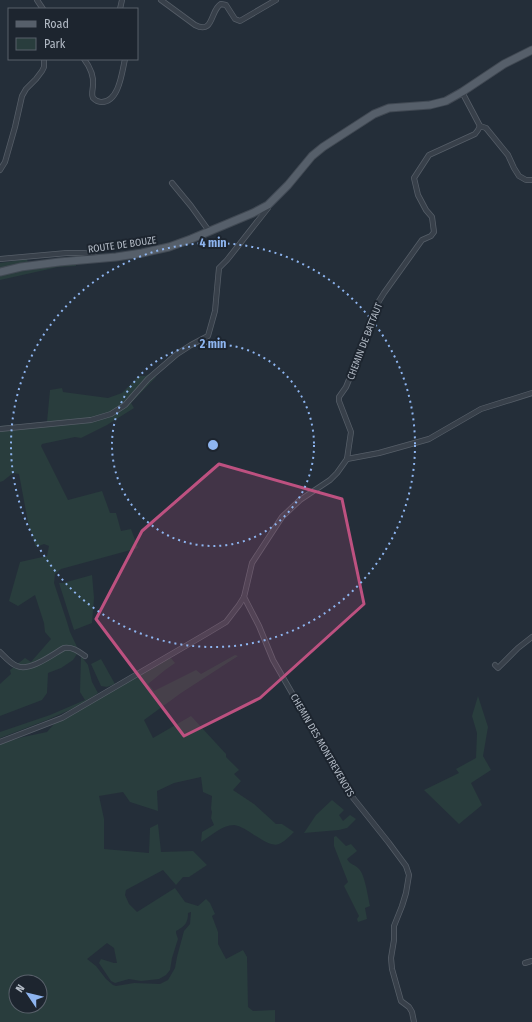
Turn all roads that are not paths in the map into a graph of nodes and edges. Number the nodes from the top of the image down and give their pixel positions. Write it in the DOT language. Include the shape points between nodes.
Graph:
graph roads {
  1 [pos="161,0"];
  2 [pos="276,0"];
  3 [pos="532,50"];
  4 [pos="44,60"];
  5 [pos="85,60"];
  6 [pos="125,60"];
  7 [pos="462,92"];
  8 [pos="480,126"];
  9 [pos="0,170"];
  10 [pos="532,180"];
  11 [pos="172,183"];
  12 [pos="268,205"];
  13 [pos="209,231"];
  14 [pos="0,259"];
  15 [pos="98,259"];
  16 [pos="0,272"];
  17 [pos="532,393"];
  18 [pos="0,429"];
  19 [pos="347,459"];
  20 [pos="244,596"];
  21 [pos="532,637"];
  22 [pos="0,652"];
  23 [pos="85,656"];
  24 [pos="495,666"];
  25 [pos="0,742"];
  26 [pos="532,961"];
  27 [pos="525,962"];
  28 [pos="414,1022"];
  1 -- 2 [label="street" via="199,27 207,26 221,4 226,5 235,19 240,20"];
  3 -- 7 [label="main road, ROUTE DE BOUZE" via="504,64"];
  4 -- 9 [label="street" via="42,71 22,96 5,162"];
  5 -- 6 [label="street" via="92,74 92,96 101,102 109,100 114,95"];
  7 -- 8 [label="street"];
  7 -- 12 [label="main road, ROUTE DE BOUZE" via="446,101 430,105 389,108 374,114 312,156"];
  8 -- 10 [label="street" via="486,128 508,155 519,176"];
  8 -- 19 [label="street, CHEMIN DE BATTAUT" via="475,134 429,154 414,178 418,195 432,217 434,232 422,240 384,292 376,306 346,387 339,397 351,432"];
  11 -- 13 [label="street"];
  12 -- 13 [label="main road, ROUTE DE BOUZE"];
  12 -- 18 [label="street" via="219,268 208,336 177,354 148,379 125,405 111,414 91,420"];
  13 -- 15 [label="main road, ROUTE DE BOUZE" via="169,247 142,254"];
  14 -- 15 [label="street" via="83,253 91,254"];
  15 -- 16 [label="main road, ROUTE DE BOUZE" via="21,267"];
  17 -- 19 [label="street" via="481,409 429,439"];
  19 -- 20 [label="street, CHEMIN DE BATTAUT" via="330,480 300,500 282,517 252,562"];
  20 -- 25 [label="street, CHEMIN DE BATTAUT" via="226,622 206,634 62,718"];
  20 -- 28 [label="street, CHEMIN DES MONTREVENOTS" via="274,660 350,794 406,866 409,875 402,906 394,926 391,958 401,1001 409,1007"];
  21 -- 24 [label="street" via="498,668"];
  22 -- 23 [label="street" via="18,667 24,668 69,647"];
  26 -- 27 [label="street"];
}
